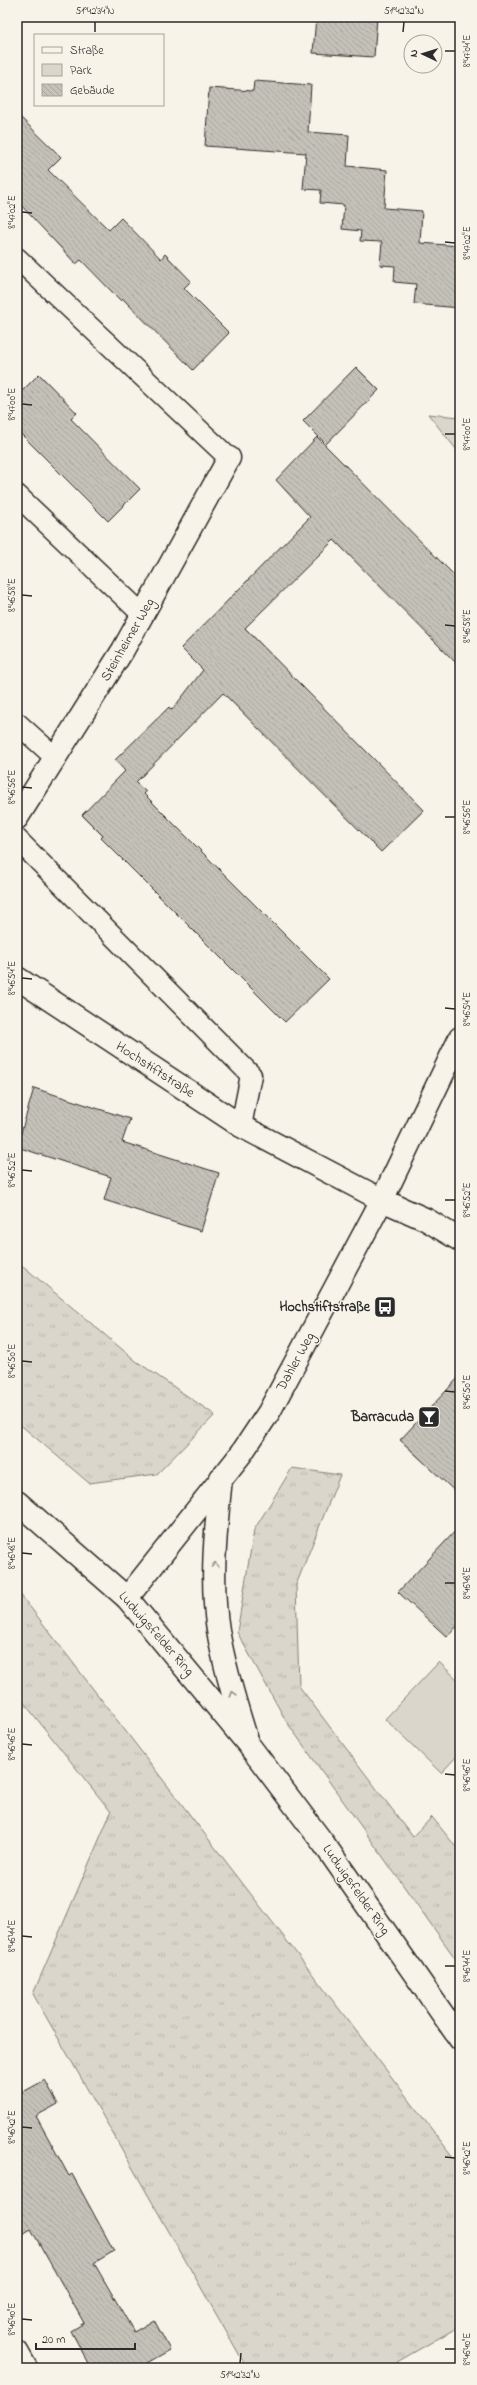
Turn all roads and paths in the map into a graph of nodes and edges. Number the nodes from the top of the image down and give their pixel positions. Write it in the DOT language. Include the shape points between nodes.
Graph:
graph roads {
  1 [pos="17,258"];
  2 [pos="229,458"];
  3 [pos="17,495"];
  4 [pos="144,615"];
  5 [pos="17,723"];
  6 [pos="56,758"];
  7 [pos="17,818"];
  8 [pos="17,839"];
  9 [pos="17,978"];
  10 [pos="460,1038"];
  11 [pos="241,1126"];
  12 [pos="382,1200"];
  13 [pos="460,1240"];
  14 [pos="221,1478"];
  15 [pos="17,1502"];
  16 [pos="127,1598"];
  17 [pos="248,1744"];
  18 [pos="460,2039"];
  19 [pos="17,2352"];
  20 [pos="26,2368"];
  1 -- 2 [label="lane"];
  2 -- 4 [label="street, Steinheimer Weg"];
  3 -- 4 [label="lane"];
  4 -- 6 [label="street, Steinheimer Weg"];
  5 -- 6 [label="lane"];
  6 -- 7 [label="street, Steinheimer Weg"];
  8 -- 11 [label="lane" via="251,1075"];
  9 -- 11 [label="street, Hochstiftstraße"];
  10 -- 12 [label="street, Dahler Weg"];
  11 -- 12 [label="street, Hochstiftstraße"];
  12 -- 13 [label="street, Hochstiftstraße" via="427,1220"];
  12 -- 14 [label="street, Dahler Weg" via="269,1412 241,1454"];
  14 -- 16 [label="street, Dahler Weg"];
  17 -- 14 [label="street, Ludwigsfelder Ring, one-way" via="226,1674 217,1629 215,1530"];
  15 -- 16 [label="street, Ludwigsfelder Ring"];
  16 -- 17 [label="street, Ludwigsfelder Ring"];
  17 -- 18 [label="street, Ludwigsfelder Ring" via="324,1844"];
  19 -- 20 [label="street"];
}
